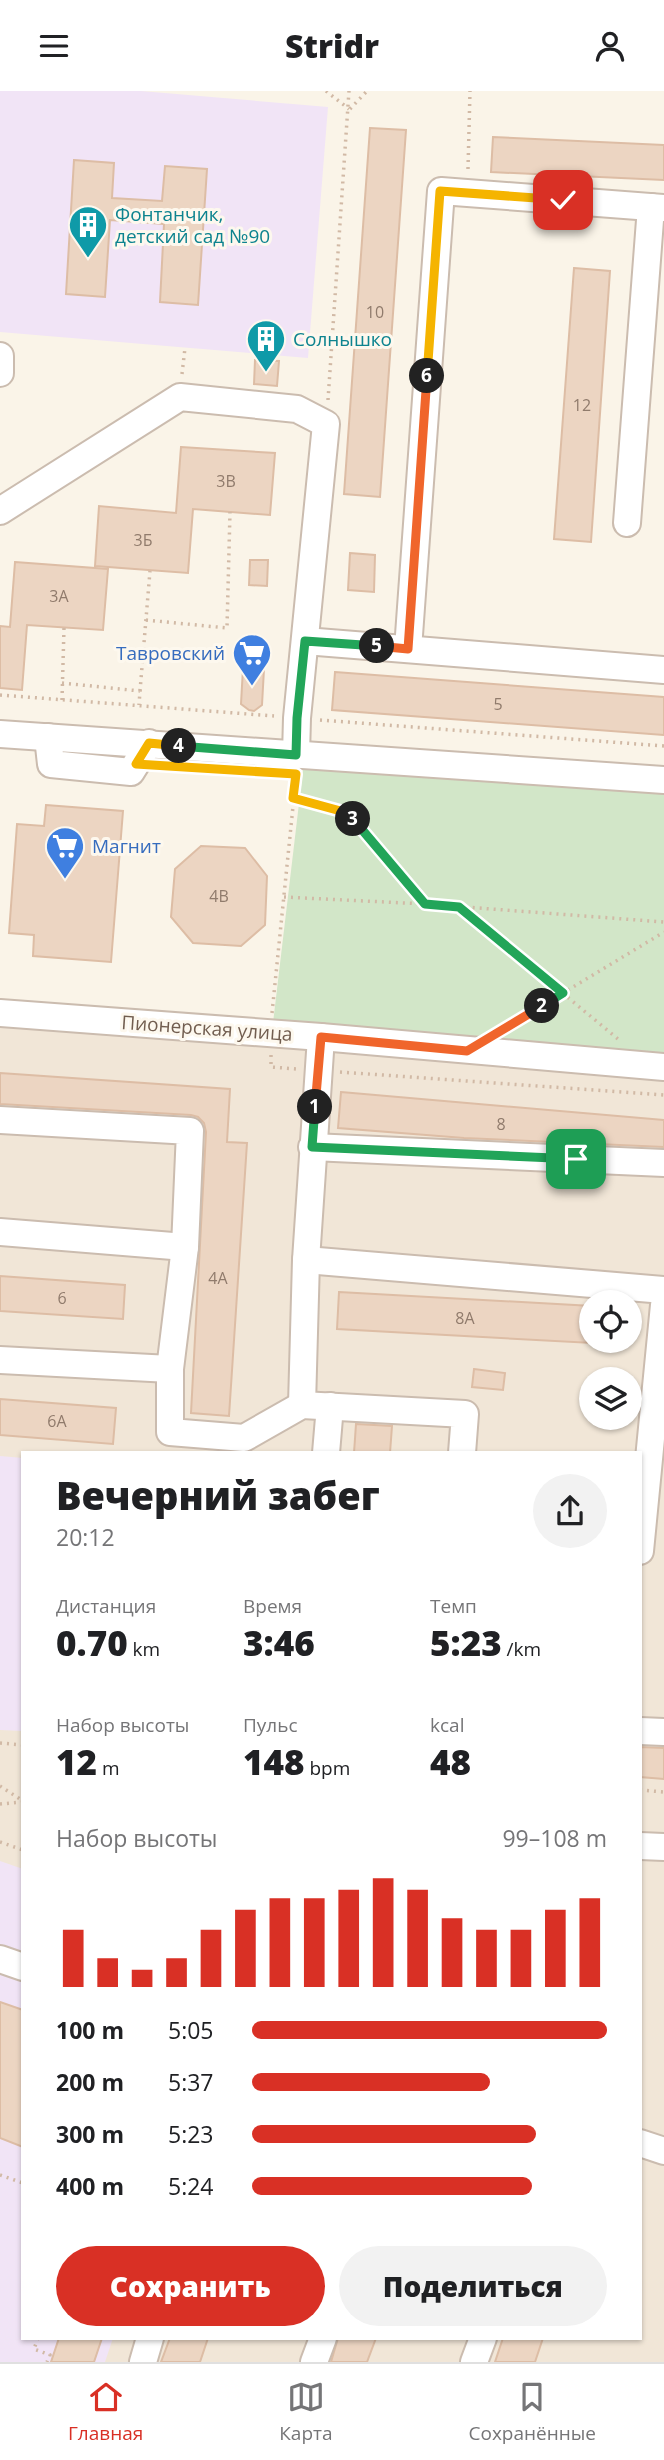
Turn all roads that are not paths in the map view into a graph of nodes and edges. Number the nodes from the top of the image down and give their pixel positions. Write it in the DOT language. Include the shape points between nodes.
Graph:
graph roads {
  1 [pos="657,208"];
  2 [pos="0,356"];
  3 [pos="0,373"];
  4 [pos="0,511"];
  5 [pos="628,523"];
  6 [pos="305,641"];
  7 [pos="408,649"];
  8 [pos="664,670"];
  9 [pos="0,734"];
  10 [pos="296,764"];
  11 [pos="664,780"];
  12 [pos="0,1013"];
  13 [pos="321,1037"];
  14 [pos="664,1067"];
  15 [pos="0,1120"];
  16 [pos="312,1147"];
  17 [pos="664,1163"];
  18 [pos="0,1232"];
  19 [pos="185,1247"];
  20 [pos="306,1261"];
  21 [pos="664,1290"];
  22 [pos="664,1305"];
  23 [pos="0,1360"];
  24 [pos="170,1369"];
  25 [pos="302,1405"];
  26 [pos="330,1406"];
  27 [pos="170,1442"];
  28 [pos="326,1451"];
  29 [pos="462,1451"];
  30 [pos="642,1531"];
  31 [pos="642,1731"];
  32 [pos="664,1732"];
  33 [pos="642,1846"];
  34 [pos="664,1847"];
  35 [pos="0,1959"];
  36 [pos="21,1966"];
  37 [pos="642,2144"];
  38 [pos="664,2151"];
  39 [pos="149,2340"];
  40 [pos="322,2340"];
  41 [pos="482,2340"];
  42 [pos="143,2362"];
  43 [pos="314,2362"];
  44 [pos="474,2362"];
  1 -- 5 [label="street"];
  1 -- 7 [label="street" via="440,191"];
  2 -- 3 [label="street"];
  4 -- 6 [label="street" via="180,397 297,409 326,424"];
  6 -- 7 [label="street"];
  6 -- 10 [label="street"];
  7 -- 8 [label="street"];
  9 -- 10 [label="street" via="149,743"];
  10 -- 11 [label="street"];
  12 -- 13 [label="street, Пионерская улица"];
  13 -- 14 [label="street, Пионерская улица"];
  13 -- 16 [label="street"];
  15 -- 19 [label="street" via="190,1131"];
  16 -- 17 [label="street"];
  16 -- 20 [label="street"];
  18 -- 19 [label="street"];
  19 -- 24 [label="street"];
  20 -- 21 [label="street"];
  20 -- 25 [label="street"];
  22 -- 30 [label="street"];
  23 -- 24 [label="street"];
  24 -- 27 [label="street"];
  25 -- 26 [label="street"];
  25 -- 27 [label="street" via="244,1438"];
  26 -- 28 [label="street"];
  26 -- 29 [label="street" via="465,1414"];
  31 -- 32 [label="street"];
  33 -- 34 [label="street"];
  35 -- 36 [label="street"];
  37 -- 38 [label="street"];
  39 -- 42 [label="street"];
  40 -- 43 [label="street"];
  41 -- 44 [label="street"];
}
